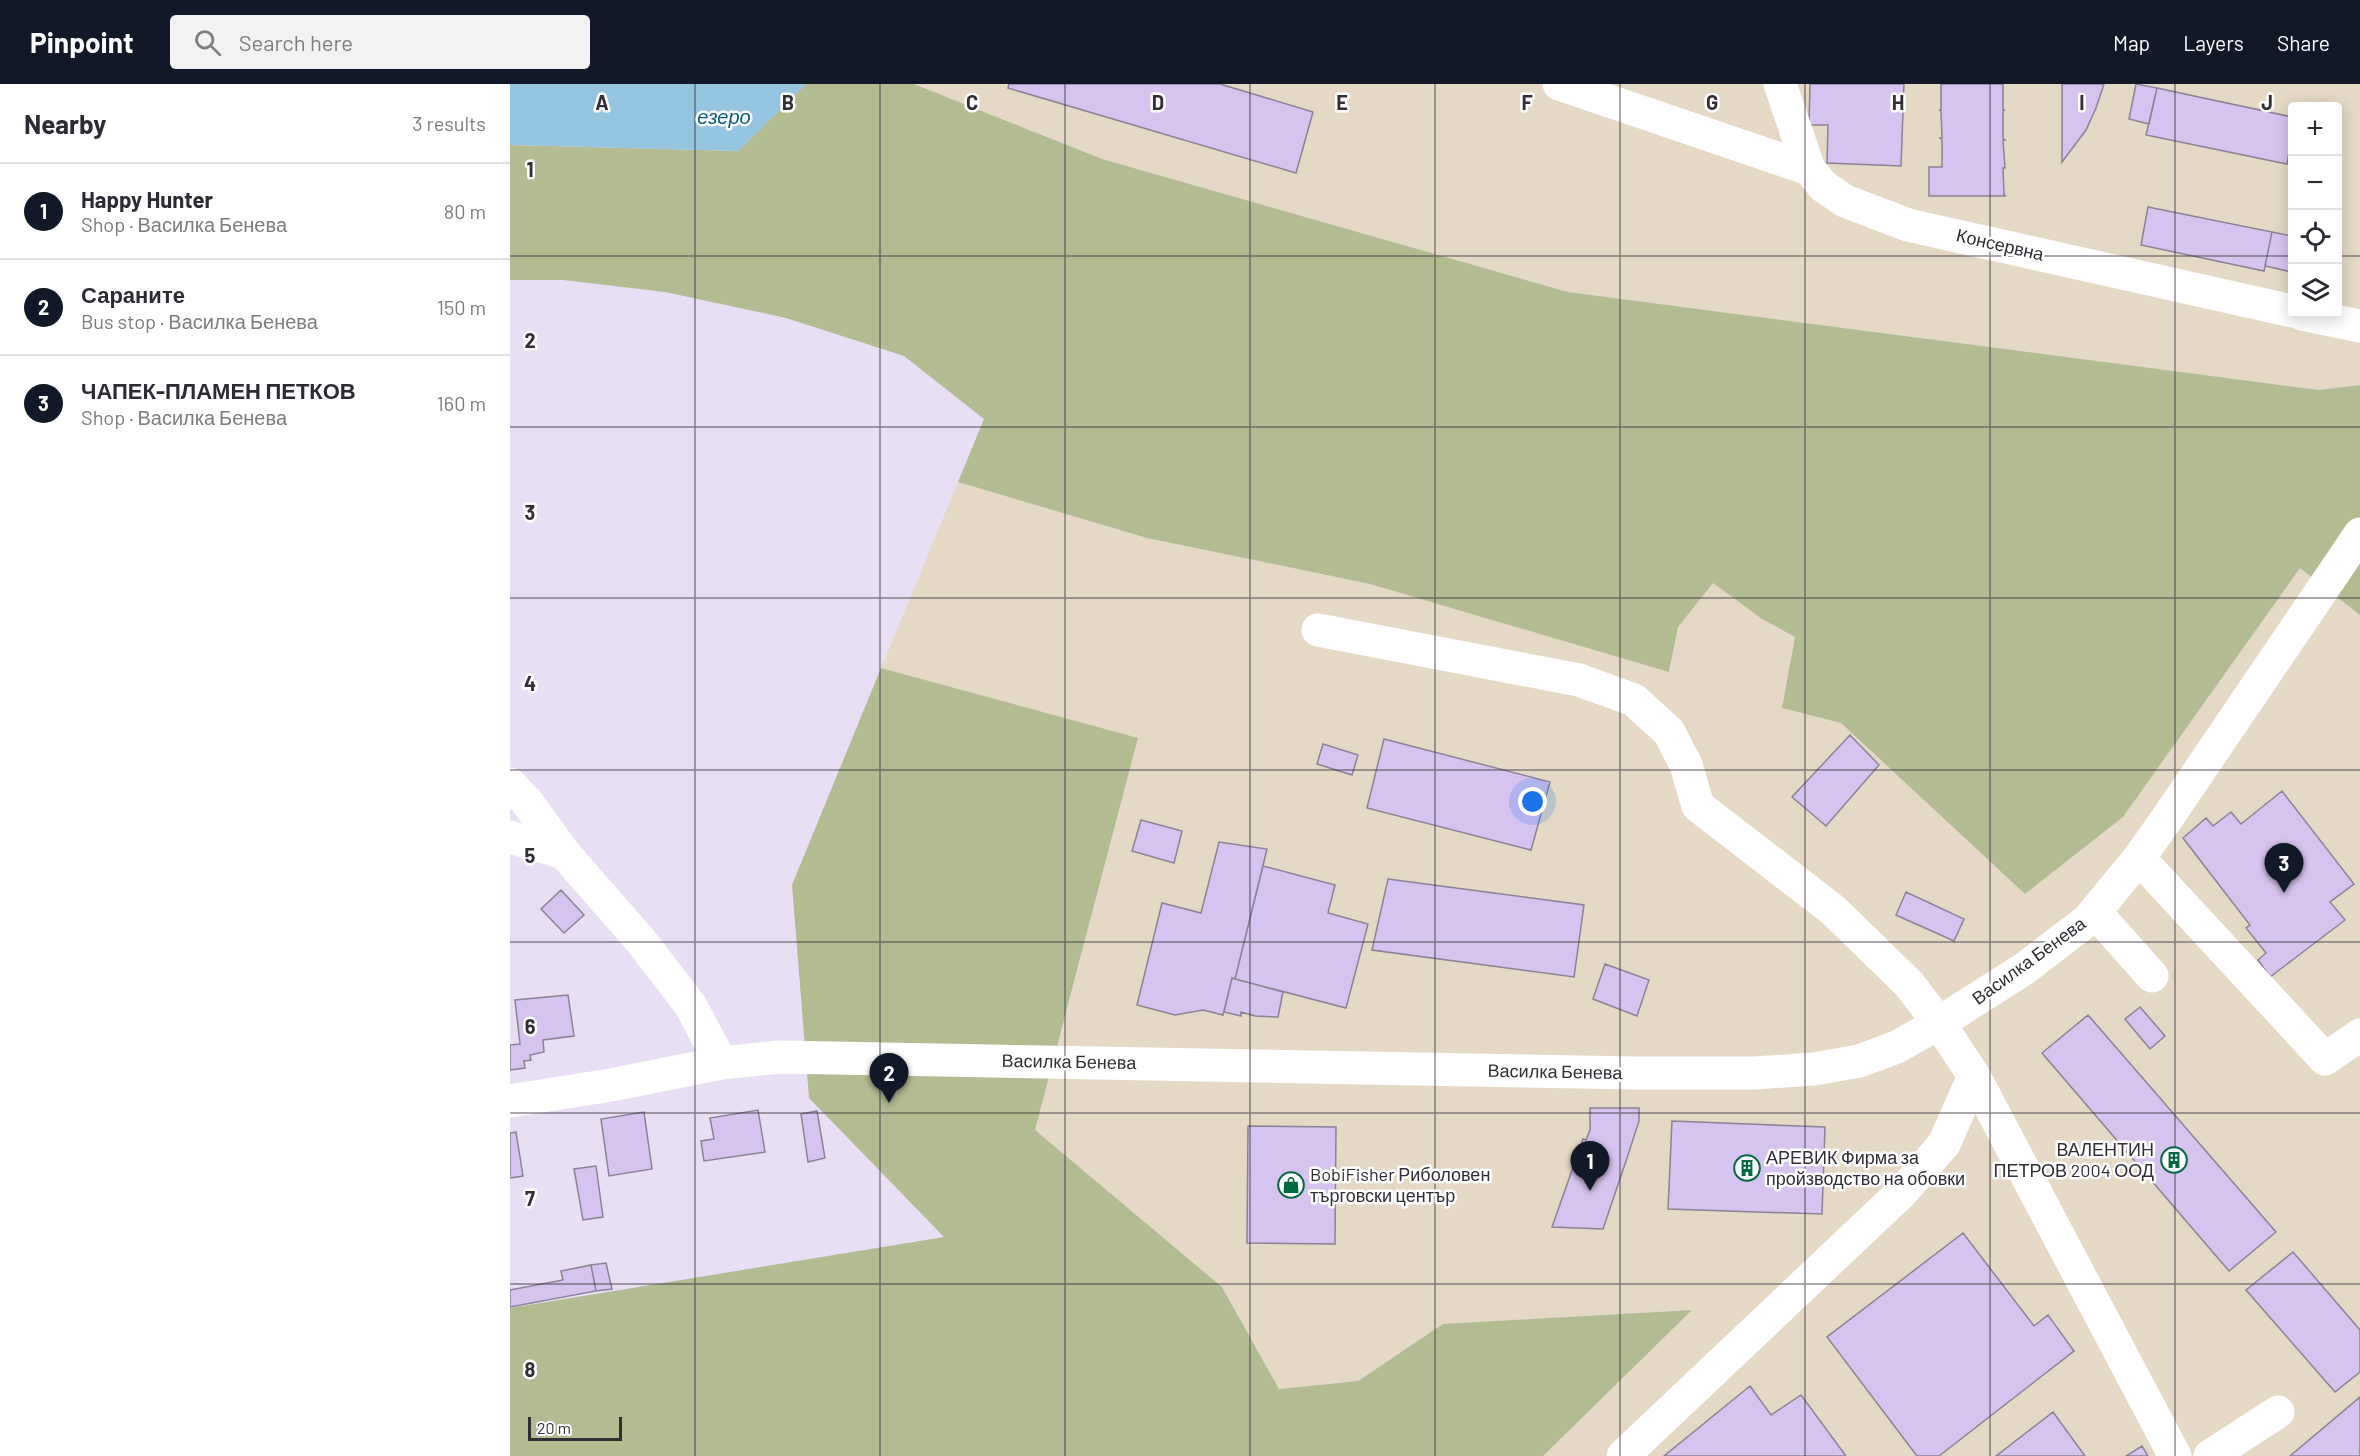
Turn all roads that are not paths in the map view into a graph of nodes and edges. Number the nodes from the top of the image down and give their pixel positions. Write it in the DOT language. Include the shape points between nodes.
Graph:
graph roads {
  1 [pos="1559,84"];
  2 [pos="1780,84"];
  3 [pos="1809,169"];
  4 [pos="2288,310"];
  5 [pos="2320,318"];
  6 [pos="2360,327"];
  7 [pos="2360,534"];
  8 [pos="1318,630"];
  9 [pos="510,784"];
  10 [pos="510,837"];
  11 [pos="564,854"];
  12 [pos="2139,858"];
  13 [pos="2095,912"];
  14 [pos="2152,976"];
  15 [pos="1939,1023"];
  16 [pos="2360,1035"];
  17 [pos="721,1063"];
  18 [pos="1974,1076"];
  19 [pos="510,1101"];
  20 [pos="2278,1412"];
  21 [pos="1623,1456"];
  22 [pos="2175,1456"];
  23 [pos="2210,1456"];
  1 -- 3 [label="street"];
  2 -- 3 [label="street, Консервна"];
  3 -- 4 [label="street, Консервна" via="1823,186 1845,201 1908,225"];
  5 -- 6 [label="street"];
  7 -- 12 [label="street, Василка Бенева"];
  8 -- 15 [label="street" via="1579,680 1634,700 1670,732 1686,765 1698,806 1833,910 1909,984"];
  9 -- 11 [label="street"];
  10 -- 11 [label="street"];
  11 -- 17 [label="street" via="641,941 691,1006"];
  12 -- 13 [label="street, Василка Бенева"];
  12 -- 16 [label="street" via="2325,1059"];
  13 -- 14 [label="street"];
  13 -- 15 [label="street, Василка Бенева" via="2024,969"];
  15 -- 17 [label="street, Василка Бенева" via="1897,1047 1859,1061 1755,1073 780,1057"];
  15 -- 18 [label="street"];
  17 -- 19 [label="street, Василка Бенева"];
  18 -- 21 [label="street" via="1944,1144 1902,1192"];
  18 -- 22 [label="street"];
  20 -- 23 [label="street"];
}
